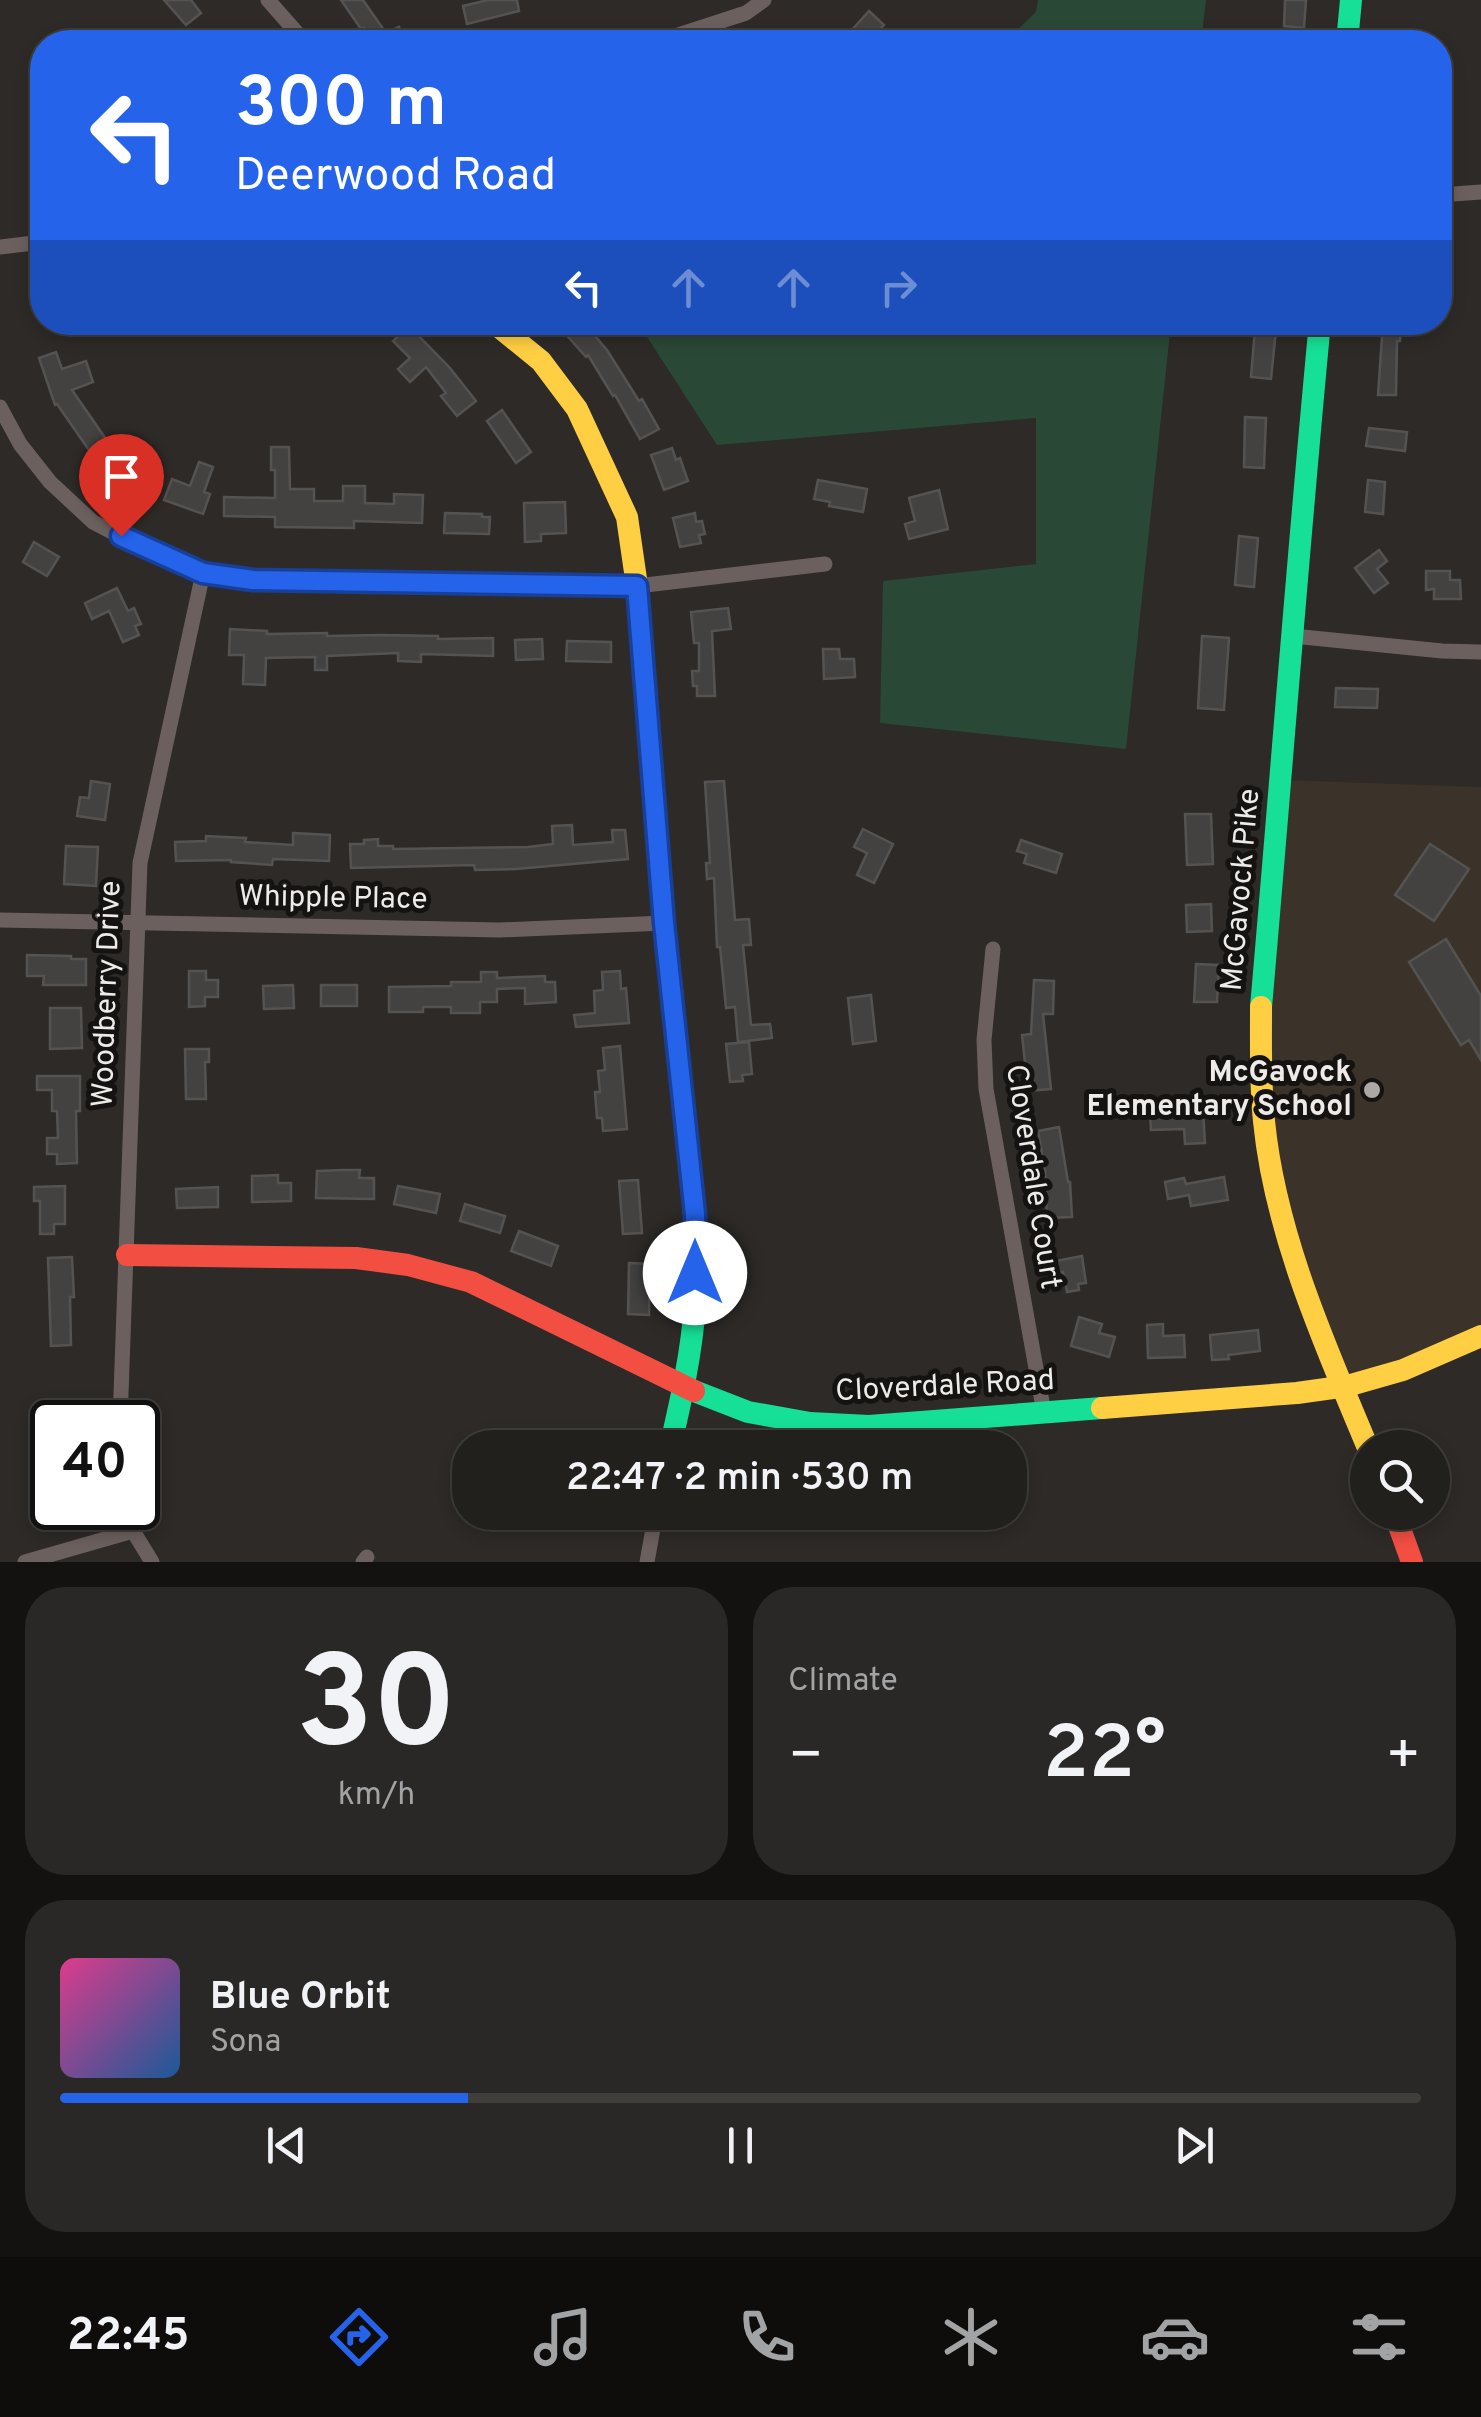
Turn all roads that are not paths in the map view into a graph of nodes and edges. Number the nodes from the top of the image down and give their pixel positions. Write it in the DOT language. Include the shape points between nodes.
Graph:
graph roads {
  1 [pos="268,0"];
  2 [pos="764,0"];
  3 [pos="1350,0"];
  4 [pos="294,30"];
  5 [pos="693,30"];
  6 [pos="1348,30"];
  7 [pos="1481,192"];
  8 [pos="1452,194"];
  9 [pos="30,243"];
  10 [pos="0,247"];
  11 [pos="509,335"];
  12 [pos="1319,335"];
  13 [pos="0,407"];
  14 [pos="825,564"];
  15 [pos="203,573"];
  16 [pos="637,586"];
  17 [pos="1293,636"];
  18 [pos="1481,652"];
  19 [pos="0,920"];
  20 [pos="664,923"];
  21 [pos="137,924"];
  22 [pos="994,949"];
  23 [pos="128,1254"];
  24 [pos="1481,1336"];
  25 [pos="684,1386"];
  26 [pos="1344,1387"];
  27 [pos="120,1400"];
  28 [pos="1044,1413"];
  29 [pos="674,1430"];
  30 [pos="1361,1430"];
  31 [pos="653,1530"];
  32 [pos="1400,1530"];
  33 [pos="133,1531"];
  34 [pos="24,1562"];
  35 [pos="152,1562"];
  36 [pos="648,1562"];
  37 [pos="1412,1562"];
  1 -- 4 [label="street"];
  2 -- 5 [label="street"];
  3 -- 6 [label="street"];
  7 -- 8 [label="street"];
  9 -- 10 [label="street"];
  11 -- 16 [label="street" via="541,361 577,409 626,517"];
  12 -- 17 [label="street, McGavock Pike"];
  13 -- 15 [label="street" via="50,482 93,522"];
  14 -- 16 [label="street"];
  15 -- 16 [label="street" via="253,580"];
  15 -- 21 [label="street, Woodberry Drive" via="140,863"];
  16 -- 20 [label="street"];
  17 -- 18 [label="street"];
  17 -- 26 [label="street, McGavock Pike" via="1261,1008 1264,1121 1275,1188 1310,1307"];
  19 -- 21 [label="street, Whipple Place"];
  20 -- 21 [label="street, Whipple Place" via="500,930"];
  20 -- 25 [label="street" via="695,1214 695,1303"];
  21 -- 23 [label="street, Woodberry Drive"];
  22 -- 28 [label="street, Cloverdale Court" via="986,1089"];
  23 -- 25 [label="street, Cloverdale Road" via="356,1258 408,1266 471,1282"];
  23 -- 27 [label="street, Woodberry Drive"];
  24 -- 26 [label="street, Cloverdale Road" via="1421,1364"];
  25 -- 28 [label="street, Cloverdale Road" via="748,1412 810,1423 869,1426"];
  25 -- 29 [label="street"];
  26 -- 28 [label="street, Cloverdale Road"];
  26 -- 30 [label="street, McGavock Pike"];
  31 -- 36 [label="street"];
  32 -- 37 [label="street"];
  33 -- 34 [label="street"];
  33 -- 35 [label="street"];
}
